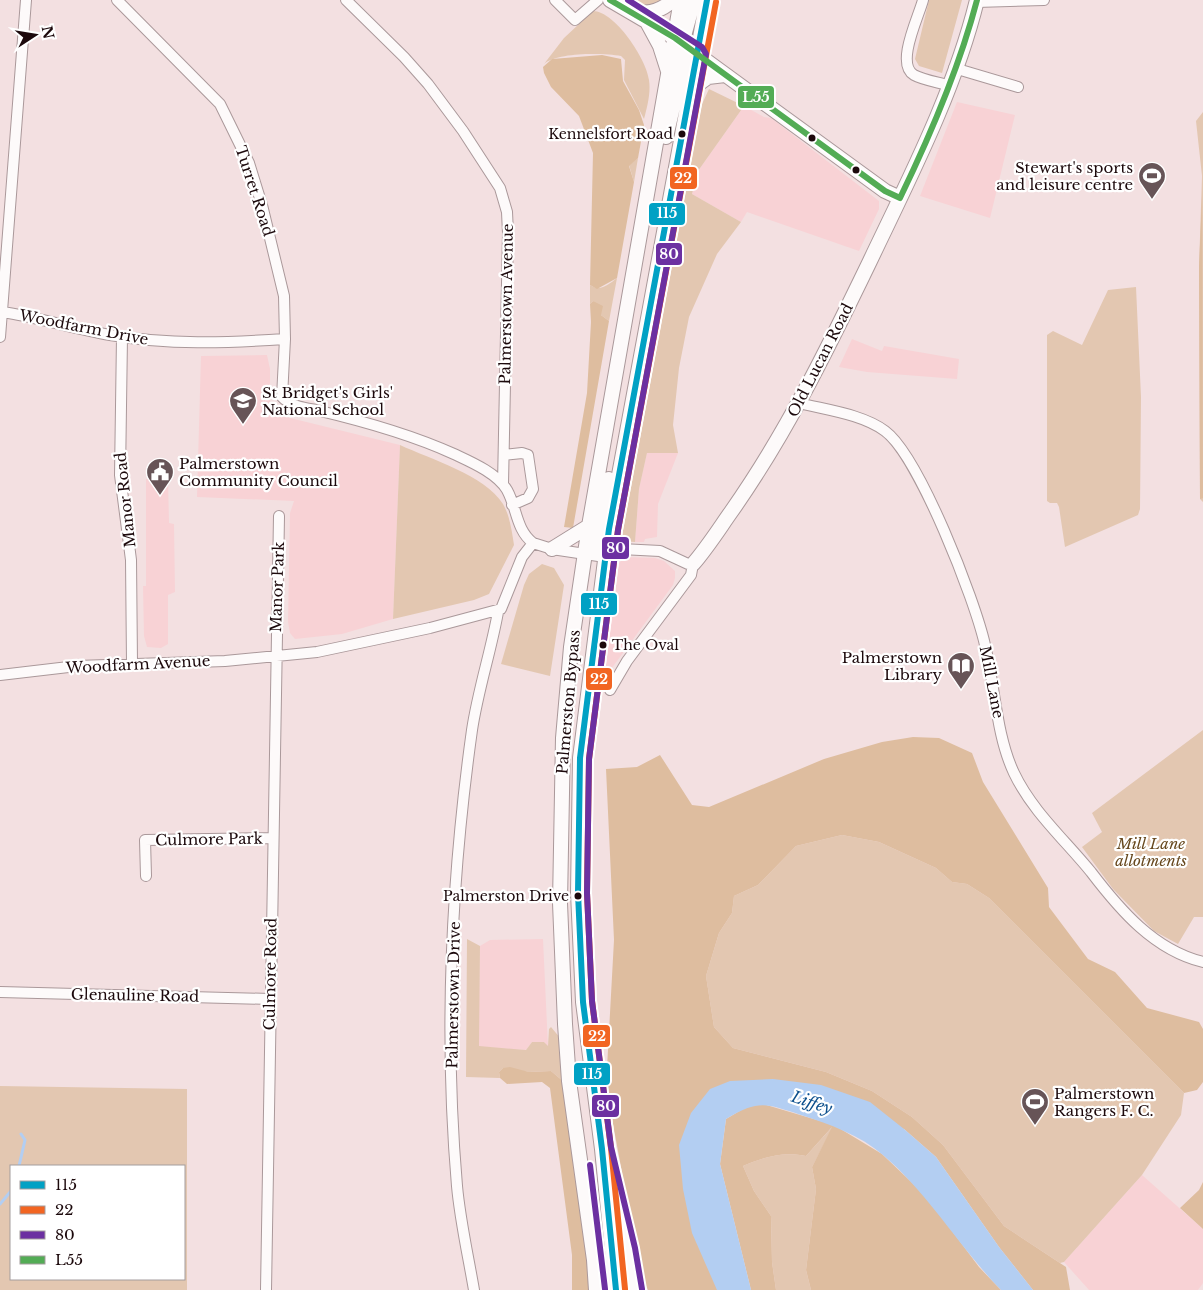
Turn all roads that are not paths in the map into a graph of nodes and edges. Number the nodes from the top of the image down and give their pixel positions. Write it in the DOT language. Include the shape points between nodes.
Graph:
graph roads {
  1 [pos="26,0"];
  2 [pos="117,0"];
  3 [pos="346,0"];
  4 [pos="555,0"];
  5 [pos="598,0"];
  6 [pos="610,0"];
  7 [pos="673,0"];
  8 [pos="681,0"];
  9 [pos="694,0"];
  10 [pos="707,0"];
  11 [pos="924,0"];
  12 [pos="1044,0"];
  13 [pos="976,1"];
  14 [pos="640,16"];
  15 [pos="703,19"];
  16 [pos="685,46"];
  17 [pos="954,68"];
  18 [pos="722,72"];
  19 [pos="668,76"];
  20 [pos="948,85"];
  21 [pos="1018,87"];
  22 [pos="690,90"];
  23 [pos="900,198"];
  24 [pos="644,214"];
  25 [pos="2,312"];
  26 [pos="0,337"];
  27 [pos="122,337"];
  28 [pos="285,339"];
  29 [pos="799,403"];
  30 [pos="631,404"];
  31 [pos="504,455"];
  32 [pos="503,484"];
  33 [pos="512,504"];
  34 [pos="279,516"];
  35 [pos="589,526"];
  36 [pos="533,543"];
  37 [pos="552,549"];
  38 [pos="584,555"];
  39 [pos="605,558"];
  40 [pos="693,564"];
  41 [pos="498,612"];
  42 [pos="595,637"];
  43 [pos="571,647"];
  44 [pos="276,657"];
  45 [pos="132,663"];
  46 [pos="0,665"];
  47 [pos="12,673"];
  48 [pos="0,675"];
  49 [pos="610,690"];
  50 [pos="273,838"];
  51 [pos="146,876"];
  52 [pos="1203,962"];
  53 [pos="0,992"];
  54 [pos="270,998"];
  55 [pos="602,1149"];
  56 [pos="266,1290"];
  57 [pos="474,1290"];
  58 [pos="596,1290"];
  59 [pos="616,1290"];
  60 [pos="633,1290"];
  1 -- 25 [label="street"];
  2 -- 28 [label="street, Turret Road" via="204,86 220,104 232,126 249,163 262,205 284,296"];
  3 -- 31 [label="street, Palmerstown Avenue" via="428,84 500,188 507,212 508,233"];
  4 -- 5 [label="street" via="575,20"];
  6 -- 14 [label="main road"];
  7 -- 14 [label="main road" via="663,8"];
  8 -- 16 [label="main road, Palmerston Bypass"];
  9 -- 16 [label="main road"];
  10 -- 15 [label="main road, Palmerston Bypass"];
  11 -- 20 [label="street" via="906,52 908,68 912,74"];
  12 -- 13 [label="street"];
  13 -- 17 [label="main road, Old Lucan Road"];
  14 -- 16 [label="main road"];
  14 -- 19 [label="main road" via="660,46"];
  15 -- 16 [label="main road, Palmerston Bypass"];
  15 -- 18 [label="main road" via="707,46"];
  16 -- 18 [label="main road"];
  16 -- 19 [label="main road, Palmerston Bypass"];
  16 -- 22 [label="main road, Palmerston Bypass"];
  16 -- 24 [label="main road" via="657,183"];
  17 -- 20 [label="main road, Old Lucan Road"];
  17 -- 21 [label="street"];
  18 -- 22 [label="main road" via="708,77"];
  18 -- 23 [label="main road" via="885,191"];
  19 -- 24 [label="main road, Palmerston Bypass"];
  20 -- 23 [label="main road, Old Lucan Road"];
  22 -- 30 [label="main road, Palmerston Bypass"];
  23 -- 29 [label="main road, Old Lucan Road"];
  24 -- 35 [label="main road, Palmerston Bypass"];
  25 -- 26 [label="street"];
  25 -- 27 [label="street, Woodfarm Drive"];
  27 -- 28 [label="street, Woodfarm Drive" via="181,343"];
  27 -- 45 [label="street, Manor Road" via="120,475 131,560"];
  28 -- 32 [label="street, Turret Road" via="282,397 286,402 354,418 416,438 470,463"];
  29 -- 40 [label="main road, Old Lucan Road" via="744,493"];
  29 -- 52 [label="street, Mill Lane" via="874,424 898,443 922,484 961,572 985,642 1008,757 1026,793 1136,924 1165,947"];
  30 -- 38 [label="main road" via="616,445 595,546 591,553"];
  30 -- 39 [label="main road, Palmerston Bypass"];
  31 -- 32 [label="street, Palmerstown Avenue"];
  31 -- 33 [label="street" via="522,452 528,455 533,488 528,498"];
  32 -- 33 [label="street"];
  33 -- 36 [label="street" via="523,532"];
  34 -- 44 [label="street, Manor Park"];
  35 -- 37 [label="main road"];
  35 -- 38 [label="main road, Palmerston Bypass"];
  36 -- 37 [label="street"];
  36 -- 41 [label="street" via="522,557 504,606"];
  37 -- 38 [label="street"];
  38 -- 39 [label="street"];
  38 -- 43 [label="main road, Palmerston Bypass"];
  39 -- 40 [label="street" via="621,549 653,551"];
  39 -- 42 [label="main road, Palmerston Bypass"];
  40 -- 49 [label="street, Old Lucan Road" via="691,575 627,660"];
  41 -- 44 [label="street" via="317,652"];
  41 -- 57 [label="street, Palmerstown Drive" via="472,727 458,844 453,937 452,1113 457,1188"];
  42 -- 43 [label="main road" via="584,630"];
  42 -- 55 [label="main road, Palmerston Bypass" via="580,758 578,893 583,1002"];
  43 -- 58 [label="main road, Palmerston Bypass" via="562,738 562,968 569,1081"];
  44 -- 45 [label="street, Woodfarm Avenue"];
  44 -- 50 [label="street, Culmore Road"];
  45 -- 47 [label="street, Woodfarm Avenue"];
  46 -- 47 [label="street"];
  47 -- 48 [label="street, Woodfarm Avenue"];
  50 -- 51 [label="street, Culmore Park" via="145,840"];
  50 -- 54 [label="street, Culmore Road"];
  53 -- 54 [label="street, Glenauline Road"];
  54 -- 56 [label="street, Culmore Road"];
  55 -- 59 [label="main road"];
  55 -- 60 [label="main road" via="623,1232"];
}
